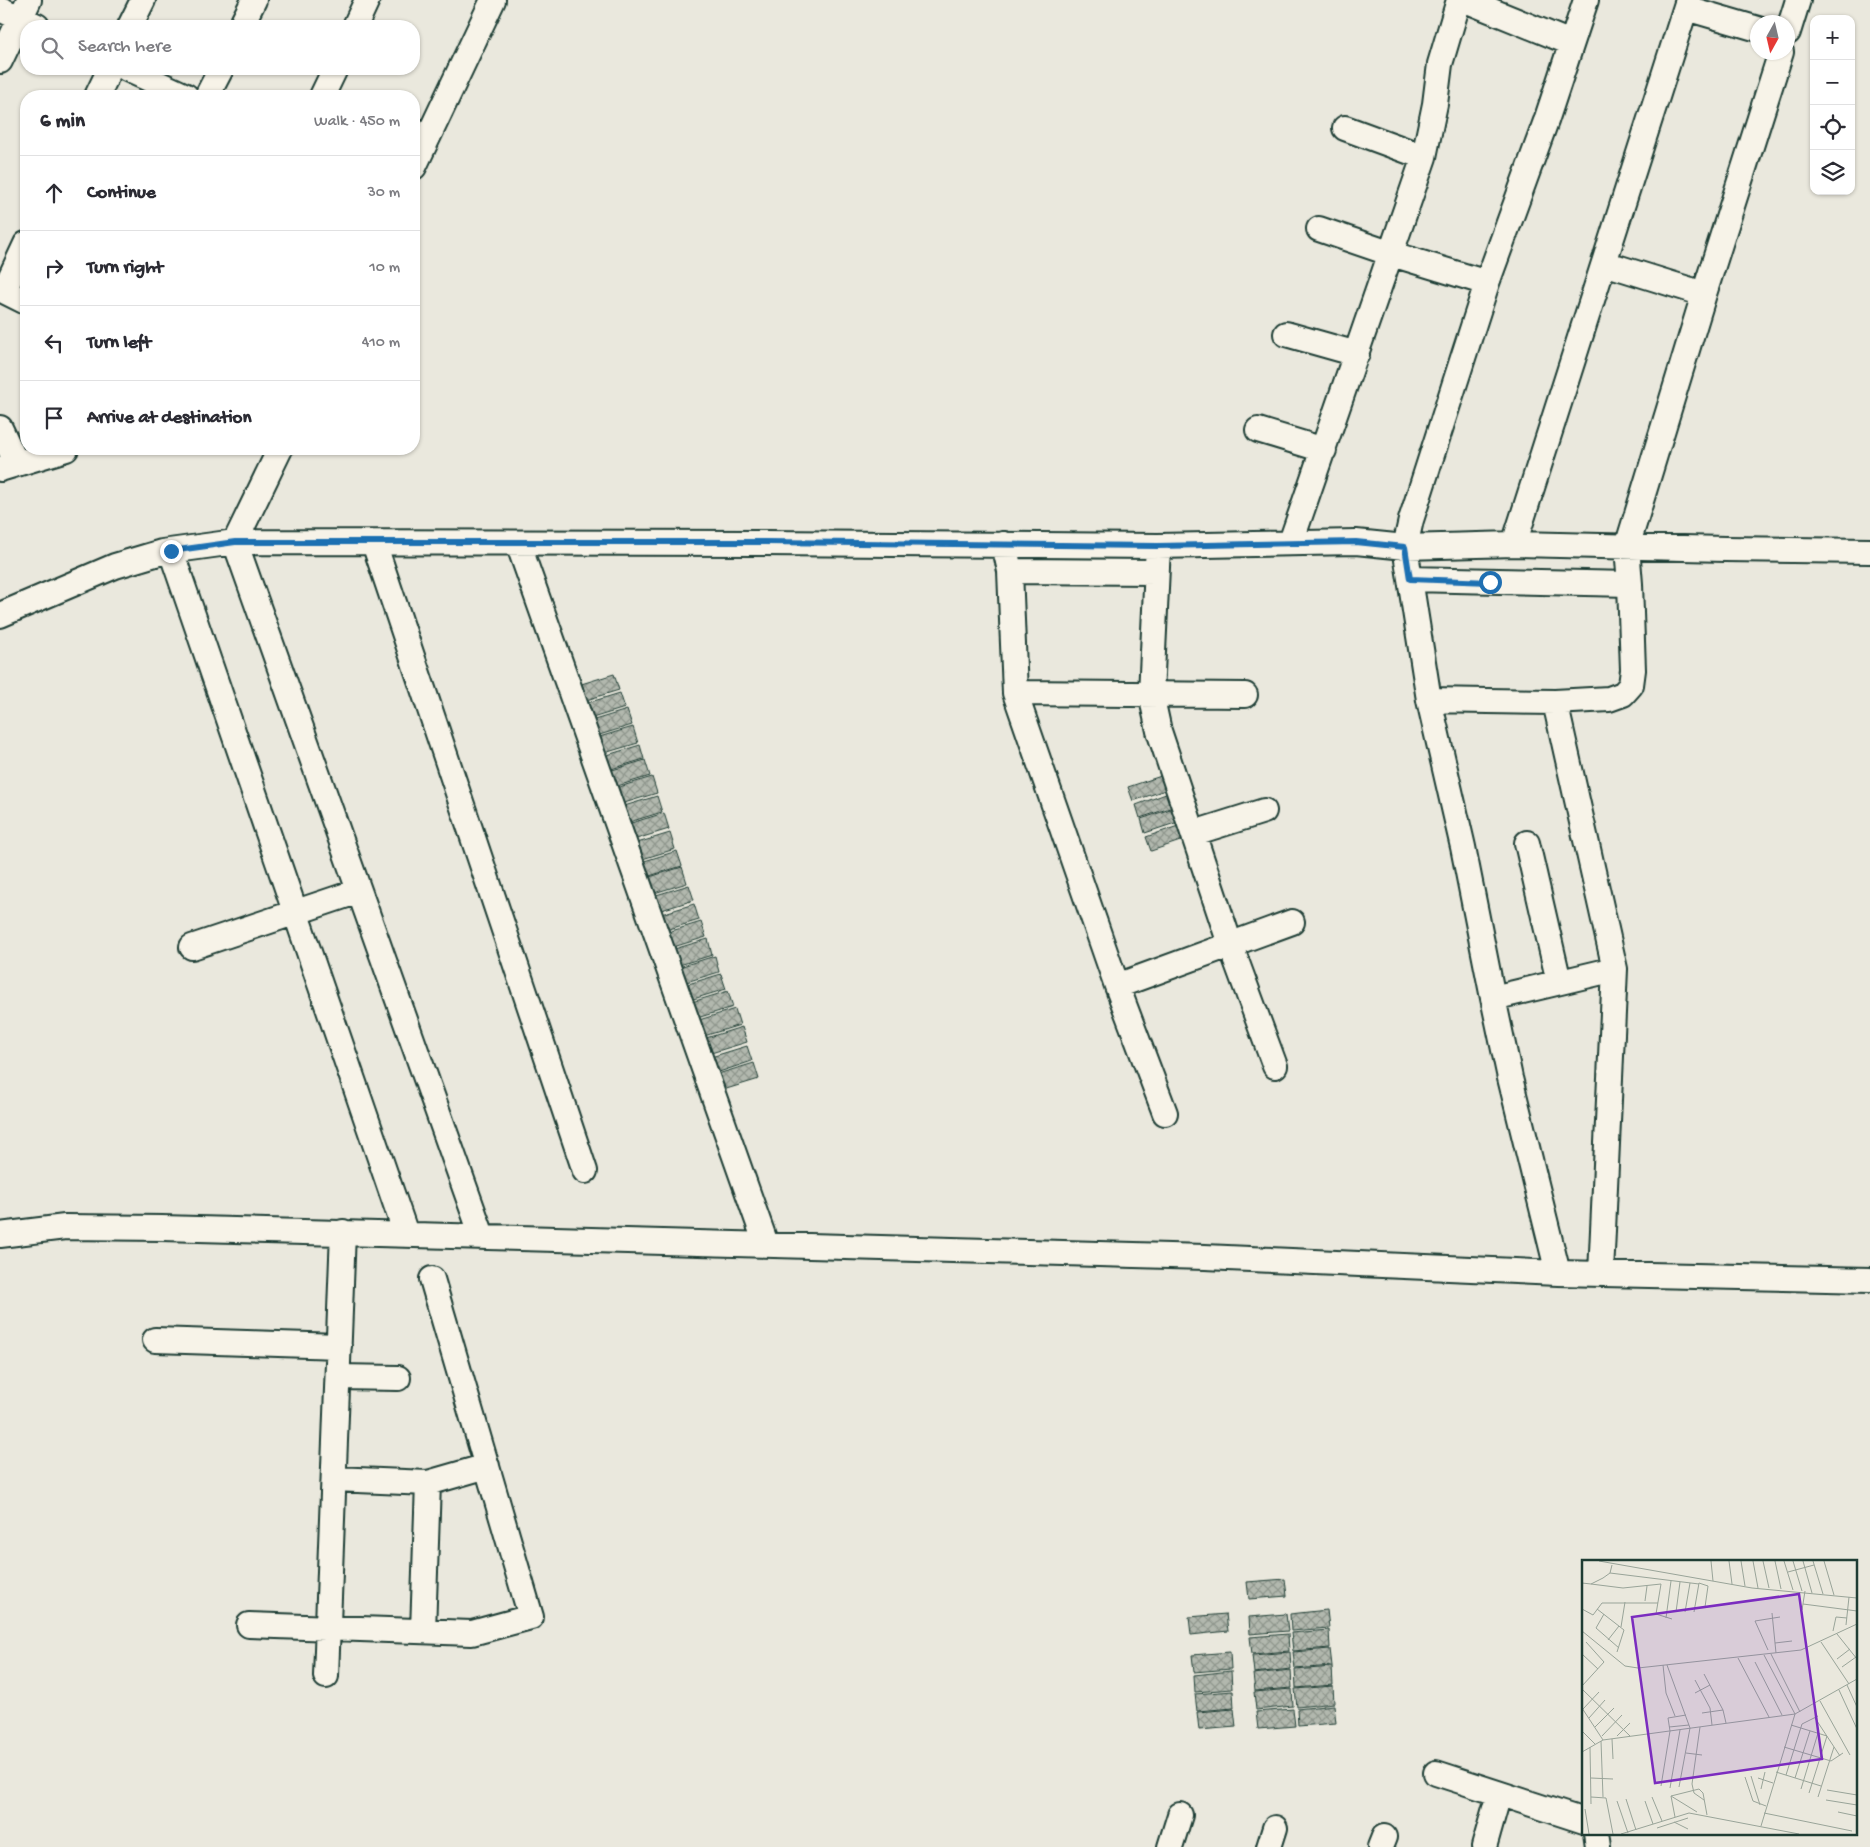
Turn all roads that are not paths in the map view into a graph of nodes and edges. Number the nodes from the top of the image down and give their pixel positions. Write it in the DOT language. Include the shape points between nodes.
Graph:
graph roads {
  1 [pos="143,0"];
  2 [pos="254,0"];
  3 [pos="367,0"];
  4 [pos="493,0"];
  5 [pos="1459,0"];
  6 [pos="1465,0"];
  7 [pos="1586,0"];
  8 [pos="1798,0"];
  9 [pos="1687,4"];
  10 [pos="22,13"];
  11 [pos="1793,15"];
  12 [pos="133,20"];
  13 [pos="244,20"];
  14 [pos="357,20"];
  15 [pos="1750,26"];
  16 [pos="1572,44"];
  17 [pos="1778,60"];
  18 [pos="0,61"];
  19 [pos="107,75"];
  20 [pos="140,75"];
  21 [pos="218,75"];
  22 [pos="332,75"];
  23 [pos="100,90"];
  24 [pos="173,90"];
  25 [pos="210,90"];
  26 [pos="325,90"];
  27 [pos="1345,128"];
  28 [pos="420,154"];
  29 [pos="1424,157"];
  30 [pos="1319,229"];
  31 [pos="1392,254"];
  32 [pos="20,256"];
  33 [pos="1604,263"];
  34 [pos="1487,283"];
  35 [pos="2,290"];
  36 [pos="1704,294"];
  37 [pos="20,299"];
  38 [pos="1286,334"];
  39 [pos="1357,354"];
  40 [pos="0,428"];
  41 [pos="1258,430"];
  42 [pos="1324,450"];
  43 [pos="47,455"];
  44 [pos="277,455"];
  45 [pos="8,467"];
  46 [pos="235,542"];
  47 [pos="1291,542"];
  48 [pos="374,543"];
  49 [pos="518,543"];
  50 [pos="1004,544"];
  51 [pos="1514,544"];
  52 [pos="1158,546"];
  53 [pos="1405,547"];
  54 [pos="1627,547"];
  55 [pos="171,551"];
  56 [pos="1870,551"];
  57 [pos="1010,571"];
  58 [pos="1156,572"];
  59 [pos="1410,579"];
  60 [pos="1630,584"];
  61 [pos="0,615"];
  62 [pos="1015,693"];
  63 [pos="1151,694"];
  64 [pos="1245,695"];
  65 [pos="1429,700"];
  66 [pos="1554,702"];
  67 [pos="1264,811"];
  68 [pos="1194,833"];
  69 [pos="1527,842"];
  70 [pos="359,891"];
  71 [pos="296,912"];
  72 [pos="1292,922"];
  73 [pos="1230,944"];
  74 [pos="192,947"];
  75 [pos="1615,969"];
  76 [pos="1559,982"];
  77 [pos="1117,986"];
  78 [pos="1493,998"];
  79 [pos="1275,1066"];
  80 [pos="1165,1113"];
  81 [pos="585,1171"];
  82 [pos="343,1232"];
  83 [pos="406,1234"];
  84 [pos="0,1235"];
  85 [pos="482,1236"];
  86 [pos="766,1244"];
  87 [pos="1558,1273"];
  88 [pos="1601,1274"];
  89 [pos="432,1279"];
  90 [pos="1870,1280"];
  91 [pos="155,1340"];
  92 [pos="339,1346"];
  93 [pos="338,1377"];
  94 [pos="398,1378"];
  95 [pos="487,1466"];
  96 [pos="334,1479"];
  97 [pos="428,1483"];
  98 [pos="249,1625"];
  99 [pos="328,1628"];
  100 [pos="423,1632"];
  101 [pos="326,1676"];
  102 [pos="1436,1773"];
  103 [pos="1499,1794"];
  104 [pos="1180,1815"];
  105 [pos="1582,1820"];
  106 [pos="1596,1834"];
  107 [pos="1170,1847"];
  108 [pos="1484,1847"];
  109 [pos="1598,1847"];
  1 -- 12 [label="street"];
  2 -- 13 [label="street"];
  3 -- 14 [label="street"];
  4 -- 28 [label="street"];
  5 -- 29 [label="street" via="1440,64"];
  6 -- 16 [label="street"];
  7 -- 16 [label="street"];
  8 -- 11 [label="street"];
  9 -- 15 [label="street"];
  9 -- 33 [label="street"];
  10 -- 18 [label="street"];
  16 -- 34 [label="street"];
  17 -- 36 [label="street"];
  19 -- 23 [label="street"];
  20 -- 24 [label="street"];
  21 -- 25 [label="street"];
  22 -- 26 [label="street"];
  27 -- 29 [label="street"];
  29 -- 31 [label="street"];
  30 -- 31 [label="street"];
  31 -- 34 [label="street"];
  31 -- 39 [label="street"];
  32 -- 35 [label="street"];
  33 -- 36 [label="street"];
  33 -- 51 [label="street"];
  34 -- 53 [label="street"];
  35 -- 37 [label="street"];
  36 -- 54 [label="street"];
  38 -- 39 [label="street"];
  39 -- 42 [label="street"];
  40 -- 45 [label="street"];
  41 -- 42 [label="street"];
  42 -- 47 [label="street"];
  43 -- 45 [label="street"];
  44 -- 46 [label="street"];
  46 -- 48 [label="street"];
  46 -- 55 [label="street"];
  46 -- 70 [label="street"];
  47 -- 52 [label="street"];
  47 -- 53 [label="street" via="1356,542"];
  48 -- 49 [label="street"];
  48 -- 81 [label="street"];
  49 -- 50 [label="street"];
  49 -- 86 [label="street"];
  50 -- 52 [label="street"];
  50 -- 57 [label="street"];
  51 -- 53 [label="street"];
  51 -- 54 [label="street"];
  52 -- 58 [label="street"];
  53 -- 59 [label="street"];
  54 -- 56 [label="street"];
  54 -- 60 [label="street"];
  55 -- 61 [label="street" via="115,566"];
  55 -- 71 [label="street"];
  57 -- 58 [label="street"];
  57 -- 62 [label="street"];
  58 -- 63 [label="street"];
  59 -- 60 [label="street"];
  59 -- 65 [label="street"];
  60 -- 66 [label="street" via="1631,685 1623,694 1609,699"];
  62 -- 63 [label="street"];
  62 -- 77 [label="street"];
  63 -- 64 [label="street"];
  63 -- 68 [label="street" via="1159,732"];
  65 -- 66 [label="street"];
  65 -- 78 [label="street" via="1464,847"];
  66 -- 75 [label="street"];
  67 -- 68 [label="street"];
  68 -- 73 [label="street"];
  69 -- 76 [label="street"];
  70 -- 71 [label="street"];
  70 -- 85 [label="street"];
  71 -- 74 [label="street"];
  71 -- 83 [label="street"];
  72 -- 73 [label="street"];
  73 -- 77 [label="street"];
  73 -- 79 [label="street"];
  75 -- 76 [label="street"];
  75 -- 88 [label="street"];
  76 -- 78 [label="street"];
  77 -- 80 [label="street"];
  78 -- 87 [label="street"];
  82 -- 83 [label="street"];
  82 -- 84 [label="street" via="64,1227"];
  82 -- 92 [label="street"];
  83 -- 85 [label="street"];
  85 -- 86 [label="street"];
  86 -- 87 [label="street" via="1205,1257"];
  87 -- 88 [label="street"];
  88 -- 90 [label="street"];
  89 -- 95 [label="street"];
  91 -- 92 [label="street"];
  92 -- 93 [label="street"];
  93 -- 94 [label="street"];
  93 -- 96 [label="street"];
  95 -- 97 [label="street"];
  95 -- 100 [label="street" via="531,1617 472,1633"];
  96 -- 97 [label="street"];
  96 -- 99 [label="street"];
  97 -- 100 [label="street"];
  98 -- 99 [label="street"];
  99 -- 100 [label="street"];
  99 -- 101 [label="street"];
  102 -- 103 [label="street"];
  103 -- 105 [label="street"];
  103 -- 108 [label="street"];
  104 -- 107 [label="street"];
  106 -- 109 [label="street"];
}
